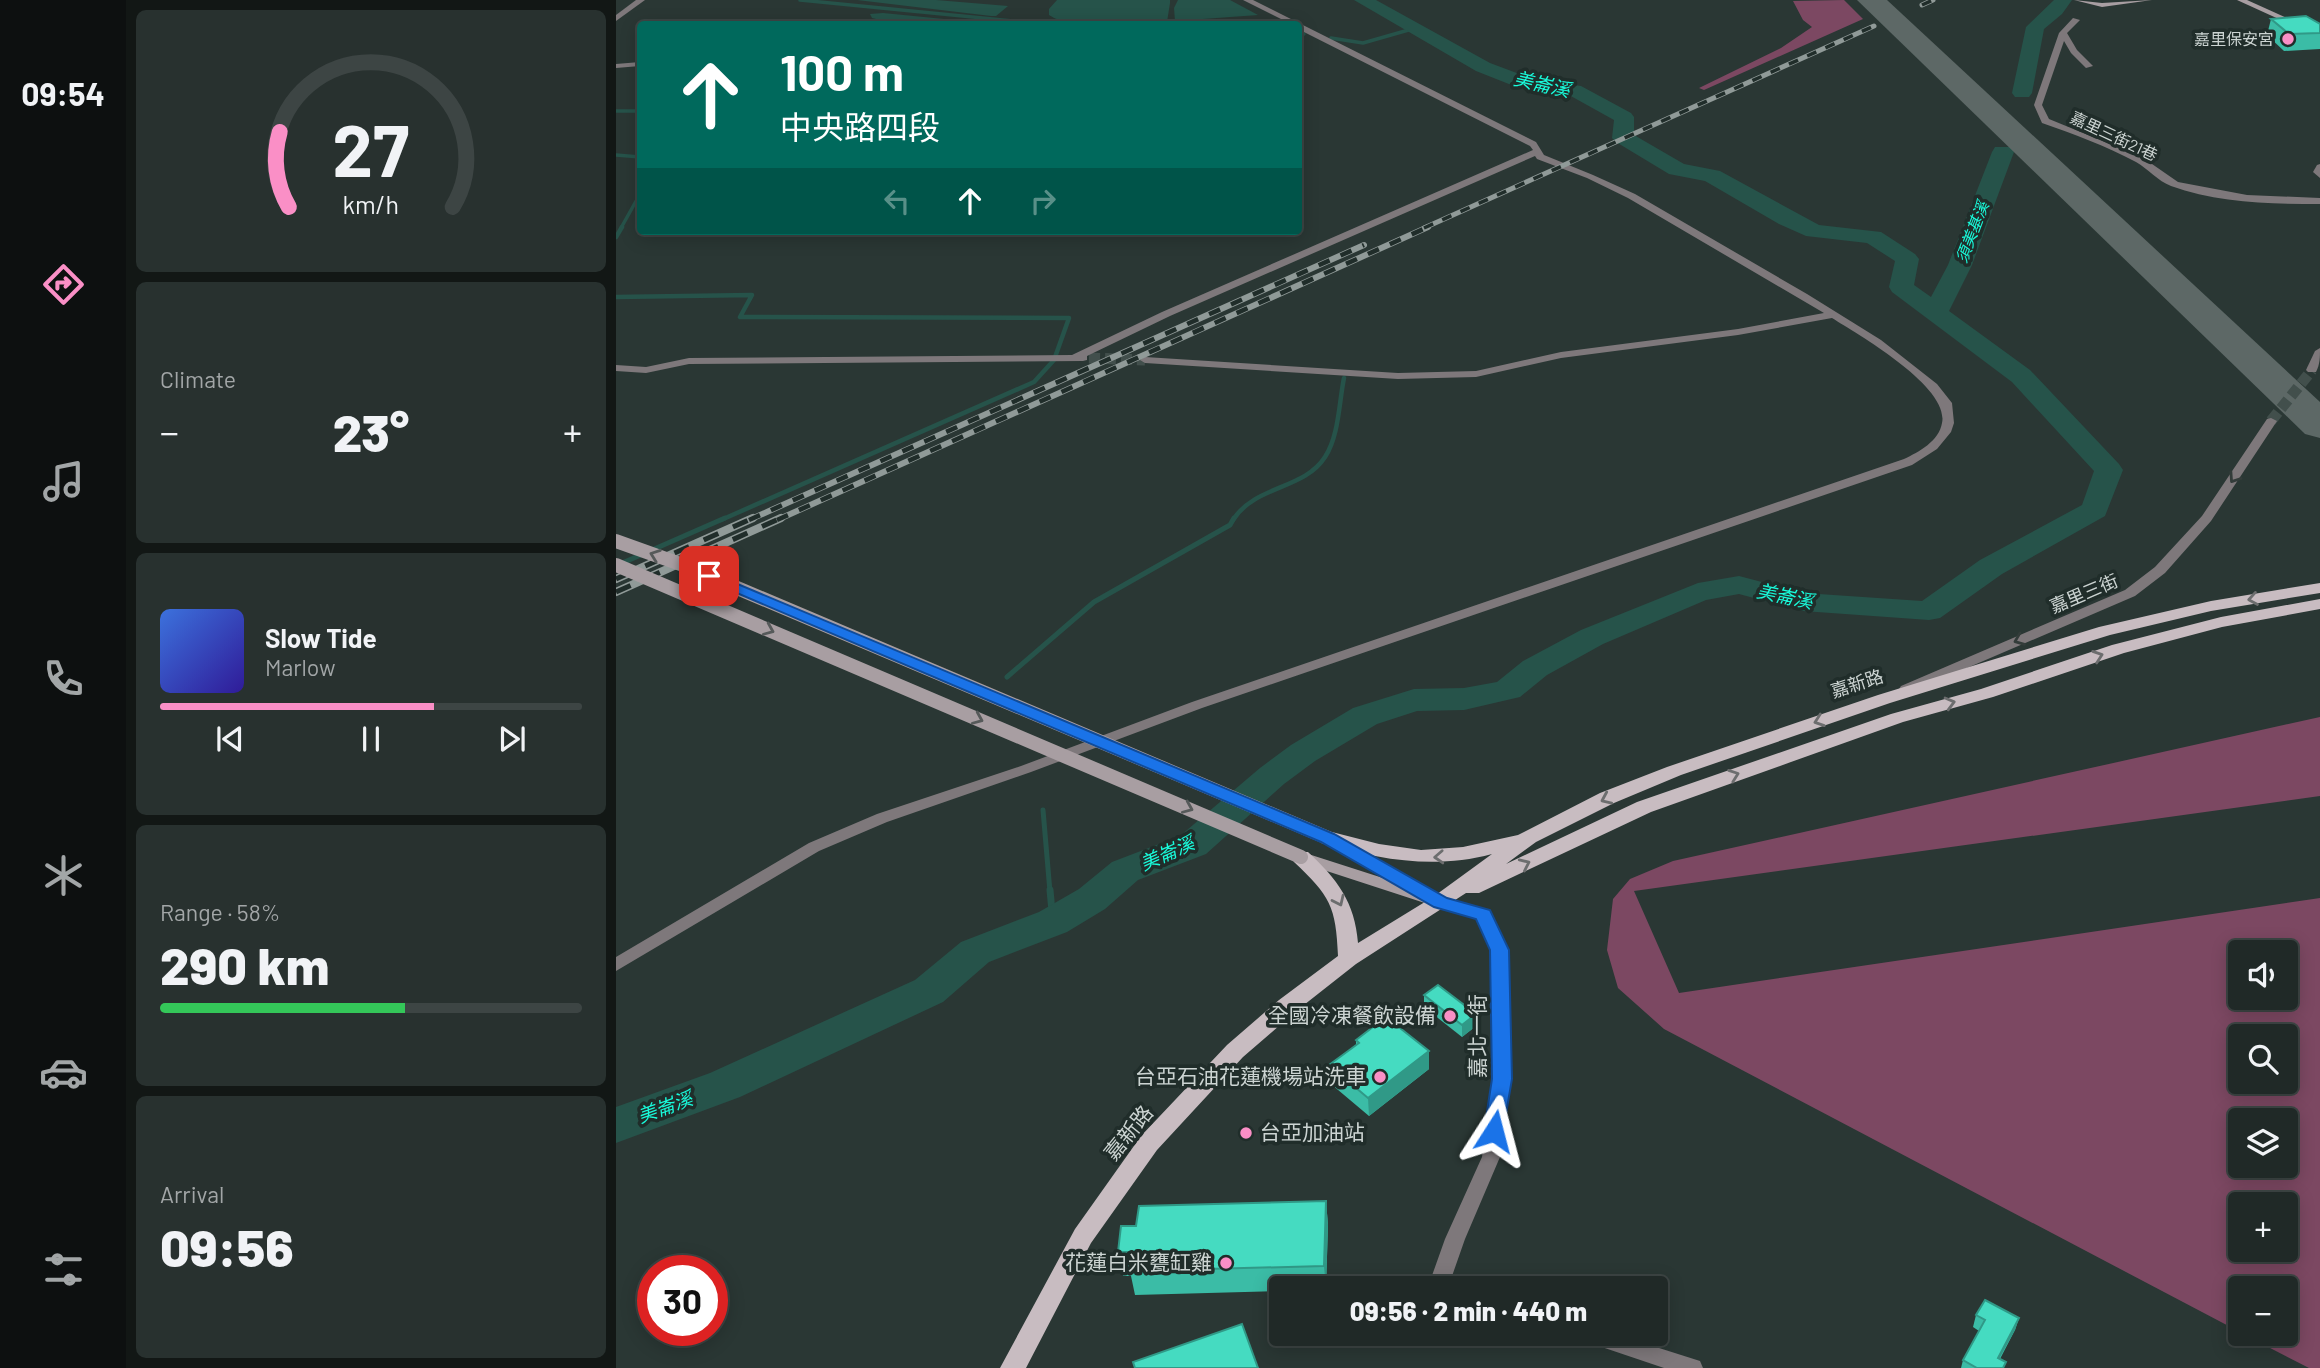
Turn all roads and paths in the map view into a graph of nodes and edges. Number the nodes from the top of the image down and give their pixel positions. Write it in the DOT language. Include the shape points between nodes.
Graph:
graph roads {
  1 [pos="641,0"];
  2 [pos="1247,0"];
  3 [pos="2079,0"];
  4 [pos="2148,0"];
  5 [pos="2241,0"];
  6 [pos="2095,2"];
  7 [pos="616,19"];
  8 [pos="2076,20"];
  9 [pos="1289,21"];
  10 [pos="1302,28"];
  11 [pos="2063,33"];
  12 [pos="1302,36"];
  13 [pos="1318,36"];
  14 [pos="2320,36"];
  15 [pos="637,64"];
  16 [pos="616,66"];
  17 [pos="2089,66"];
  18 [pos="1539,151"];
  19 [pos="2320,167"];
  20 [pos="2320,175"];
  21 [pos="2320,201"];
  22 [pos="1832,315"];
  23 [pos="2320,351"];
  24 [pos="1068,358"];
  25 [pos="1089,358"];
  26 [pos="1145,360"];
  27 [pos="616,368"];
  28 [pos="2312,370"];
  29 [pos="2271,421"];
  30 [pos="616,541"];
  31 [pos="616,565"];
  32 [pos="2320,588"];
  33 [pos="2320,604"];
  34 [pos="1884,699"];
  35 [pos="1529,836"];
  36 [pos="1328,838"];
  37 [pos="1301,857"];
  38 [pos="1440,902"];
  39 [pos="1349,959"];
  40 [pos="616,965"];
  41 [pos="1442,1276"];
  42 [pos="1625,1346"];
  43 [pos="1013,1368"];
  44 [pos="1693,1368"];
  1 -- 7 [label="street"];
  2 -- 9 [label="street"];
  3 -- 6 [label="street"];
  4 -- 6 [label="street"];
  5 -- 14 [label="street"];
  8 -- 11 [label="street, 嘉里三街21巷"];
  10 -- 13 [label="street"];
  11 -- 17 [label="street"];
  11 -- 21 [label="street, 嘉里三街21巷" via="2038,105 2045,121 2150,166 2172,183 2265,198"];
  12 -- 13 [label="street"];
  13 -- 18 [label="street"];
  15 -- 16 [label="street"];
  18 -- 22 [label="street" via="1541,157 1619,190"];
  18 -- 24 [label="street"];
  19 -- 20 [label="street"];
  22 -- 26 [label="street" via="1561,355 1476,374 1398,376"];
  22 -- 40 [label="street" via="1915,370 1941,394 1949,421 1943,437 1929,451 1908,463 882,818 814,847"];
  23 -- 28 [label="street"];
  24 -- 25 [label="street"];
  24 -- 27 [label="street" via="689,361 646,370"];
  29 -- 34 [label="street, 嘉里三街, one-way" via="2207,518 2160,570 2130,593"];
  36 -- 30 [label="street, one-way, bridge" via="683,565"];
  31 -- 37 [label="street, one-way, bridge"];
  32 -- 34 [label="main road, 嘉新路, one-way" via="2211,606 2105,631"];
  38 -- 33 [label="main road, 嘉新路, one-way" via="1644,807 1897,718 2131,645"];
  34 -- 35 [label="main road, 嘉新路, one-way" via="1674,771"];
  35 -- 36 [label="main road, one-way" via="1474,854 1435,859 1399,856"];
  35 -- 38 [label="main road, 嘉新路"];
  36 -- 38 [label="street"];
  37 -- 38 [label="street"];
  37 -- 39 [label="main road, one-way" via="1331,884 1344,906"];
  38 -- 39 [label="main road, 嘉新路"];
  38 -- 41 [label="street, 嘉北一街" via="1483,915 1500,950 1502,1079 1490,1157"];
  39 -- 43 [label="main road, 嘉新路" via="1235,1051 1149,1143 1083,1236"];
  42 -- 44 [label="street"];
}
